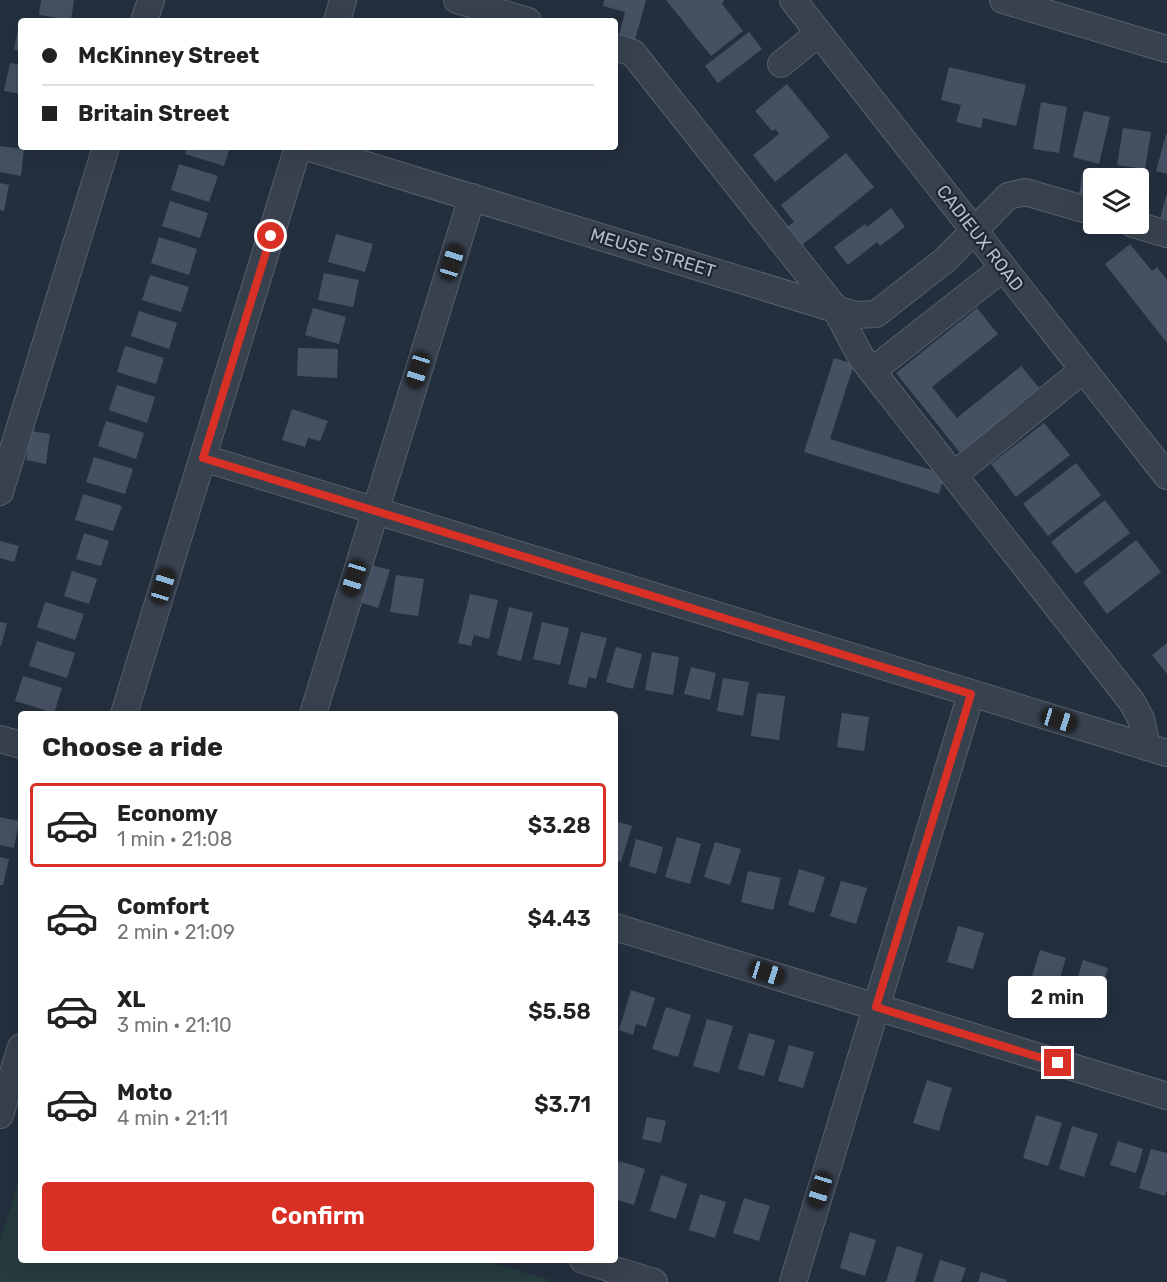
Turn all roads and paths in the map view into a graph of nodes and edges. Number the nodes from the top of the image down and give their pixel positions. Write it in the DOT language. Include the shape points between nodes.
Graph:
graph roads {
  1 [pos="151,0"];
  2 [pos="343,0"];
  3 [pos="457,0"];
  4 [pos="793,0"];
  5 [pos="1003,0"];
  6 [pos="145,18"];
  7 [pos="338,18"];
  8 [pos="518,18"];
  9 [pos="819,33"];
  10 [pos="618,48"];
  11 [pos="1167,49"];
  12 [pos="781,64"];
  13 [pos="105,150"];
  14 [pos="297,150"];
  15 [pos="317,150"];
  16 [pos="471,197"];
  17 [pos="1083,209"];
  18 [pos="1149,229"];
  19 [pos="974,231"];
  20 [pos="1167,234"];
  21 [pos="1003,268"];
  22 [pos="835,308"];
  23 [pos="1083,370"];
  24 [pos="872,371"];
  25 [pos="203,458"];
  26 [pos="954,475"];
  27 [pos="1167,477"];
  28 [pos="0,492"];
  29 [pos="375,510"];
  30 [pos="971,694"];
  31 [pos="125,711"];
  32 [pos="314,711"];
  33 [pos="0,739"];
  34 [pos="18,745"];
  35 [pos="1157,750"];
  36 [pos="618,928"];
  37 [pos="876,1007"];
  38 [pos="18,1066"];
  39 [pos="15,1086"];
  40 [pos="1167,1096"];
  41 [pos="0,1115"];
  42 [pos="593,1263"];
  43 [pos="654,1282"];
  44 [pos="793,1282"];
  1 -- 6 [label="street"];
  2 -- 7 [label="street"];
  3 -- 8 [label="street"];
  4 -- 9 [label="street, CADIEUX ROAD"];
  5 -- 11 [label="street"];
  9 -- 12 [label="street"];
  9 -- 19 [label="street, CADIEUX ROAD"];
  10 -- 22 [label="street" via="633,52"];
  13 -- 28 [label="street"];
  14 -- 25 [label="street"];
  15 -- 16 [label="street, MEUSE STREET"];
  16 -- 22 [label="street, MEUSE STREET"];
  16 -- 29 [label="street"];
  17 -- 19 [label="street, MEUSE STREET" via="1025,192 1008,196"];
  18 -- 20 [label="street"];
  19 -- 21 [label="street, CADIEUX ROAD"];
  19 -- 22 [label="street, MEUSE STREET" via="945,260 876,314 855,315"];
  21 -- 23 [label="street, CADIEUX ROAD"];
  21 -- 24 [label="street"];
  22 -- 24 [label="street"];
  23 -- 26 [label="street"];
  23 -- 27 [label="street, CADIEUX ROAD"];
  24 -- 26 [label="street"];
  25 -- 29 [label="street"];
  25 -- 31 [label="street"];
  26 -- 35 [label="street" via="1132,702"];
  29 -- 30 [label="street"];
  29 -- 32 [label="street"];
  30 -- 35 [label="street"];
  30 -- 37 [label="street"];
  33 -- 34 [label="street"];
  36 -- 37 [label="street"];
  37 -- 40 [label="street"];
  37 -- 44 [label="street"];
  38 -- 39 [label="street"];
  39 -- 41 [label="street"];
  42 -- 43 [label="street"];
}
